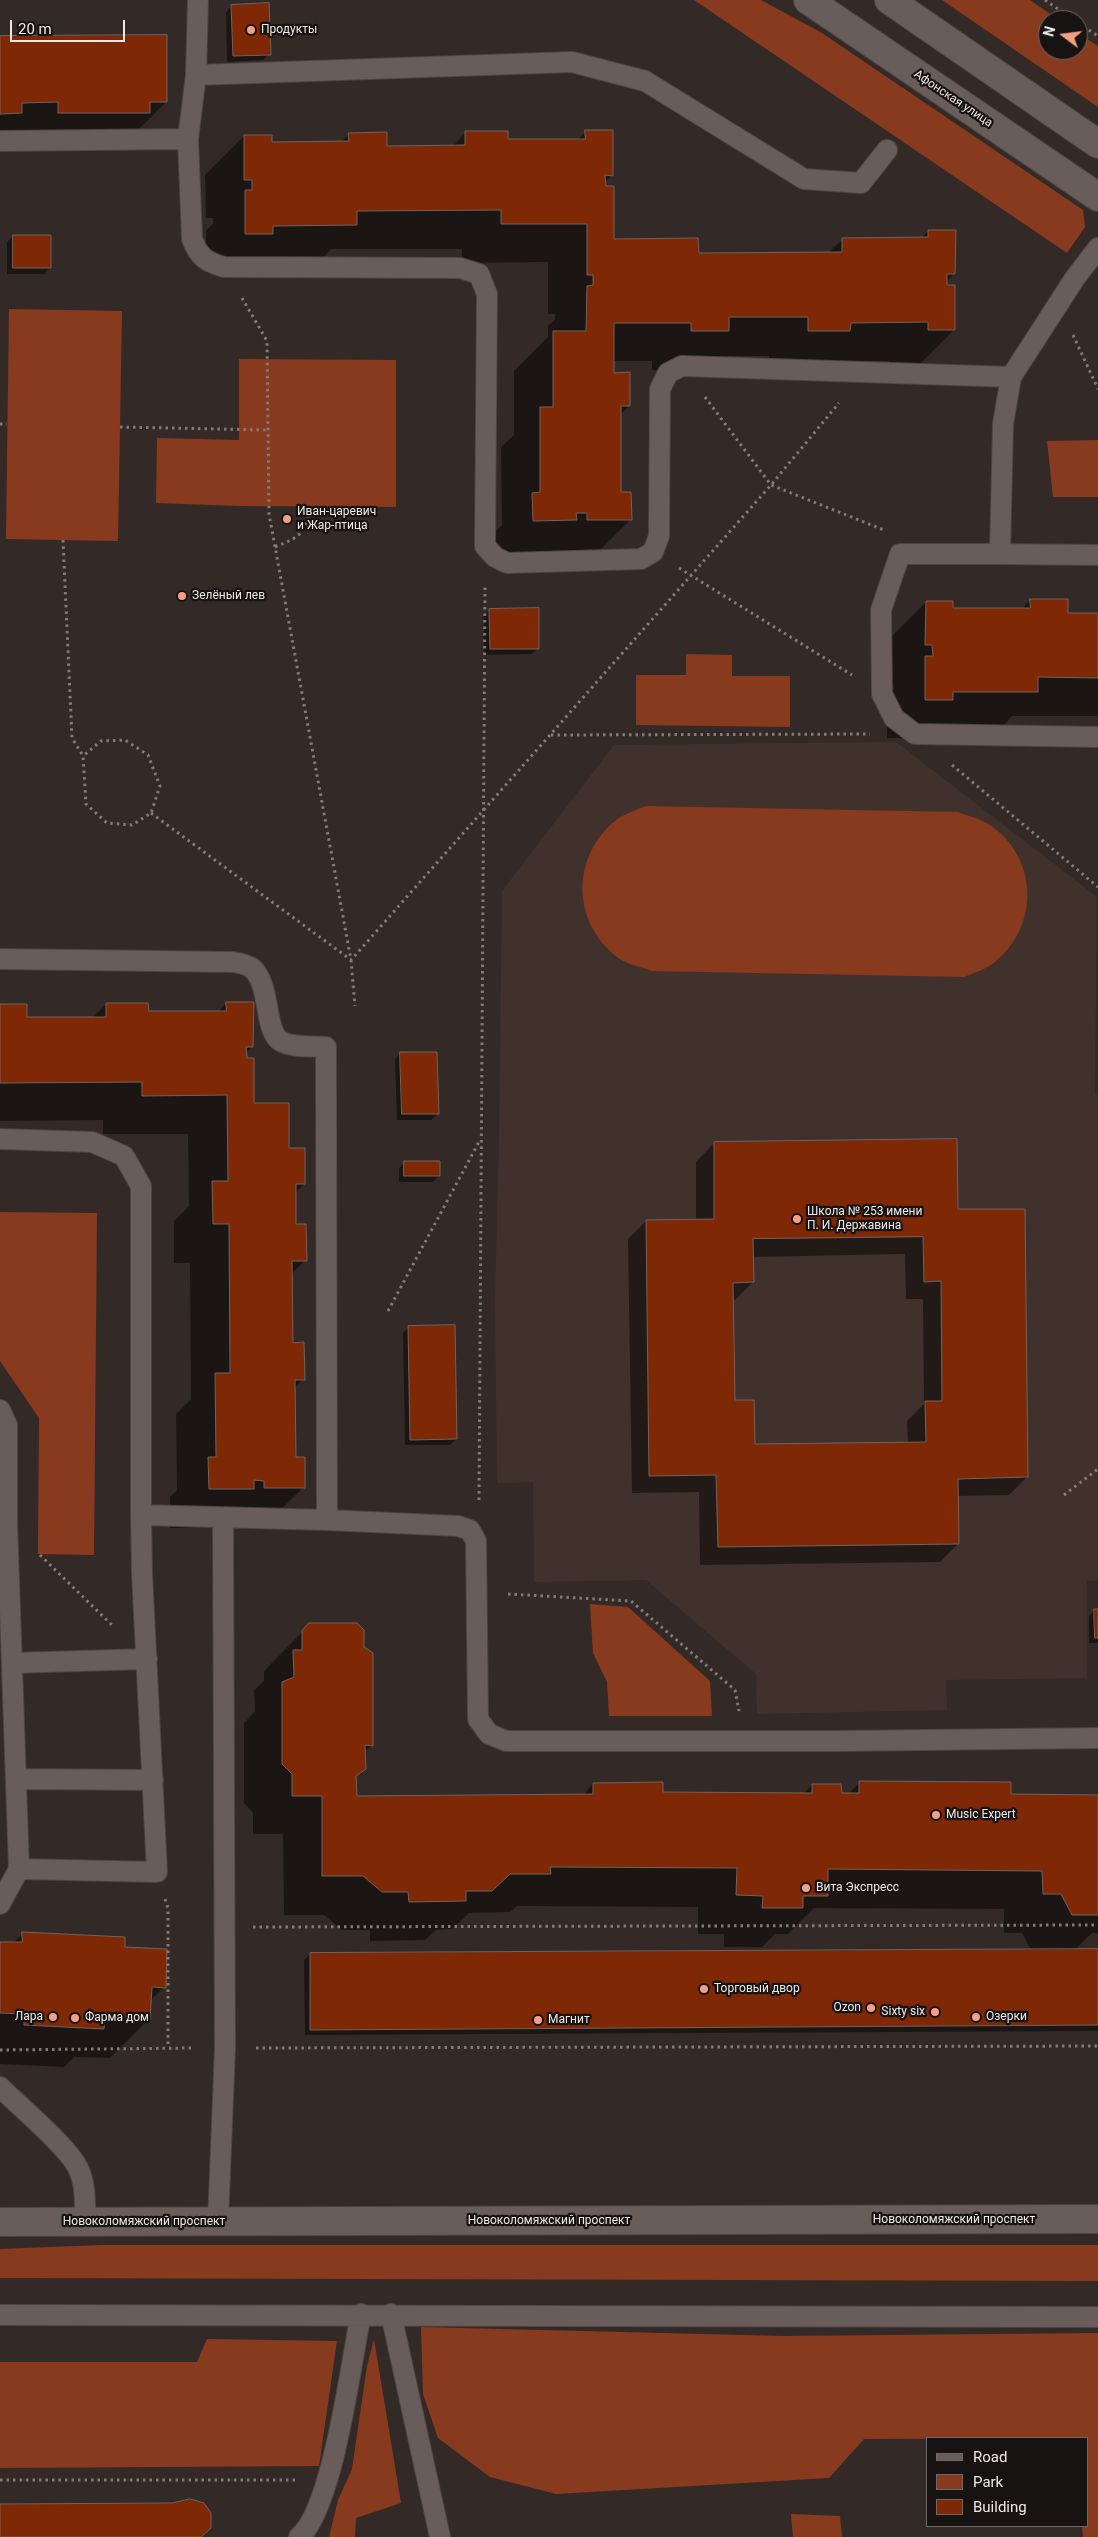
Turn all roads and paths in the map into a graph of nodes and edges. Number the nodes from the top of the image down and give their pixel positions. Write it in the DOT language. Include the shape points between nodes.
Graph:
graph roads {
  1 [pos="198,0"];
  2 [pos="808,0"];
  3 [pos="889,0"];
  4 [pos="1045,0"];
  5 [pos="1060,10"];
  6 [pos="196,75"];
  7 [pos="188,139"];
  8 [pos="0,141"];
  9 [pos="1098,144"];
  10 [pos="887,150"];
  11 [pos="1098,197"];
  12 [pos="1098,248"];
  13 [pos="224,267"];
  14 [pos="1058,305"];
  15 [pos="682,366"];
  16 [pos="865,372"];
  17 [pos="1010,377"];
  18 [pos="1098,389"];
  19 [pos="0,424"];
  20 [pos="7,424"];
  21 [pos="120,427"];
  22 [pos="268,430"];
  23 [pos="771,485"];
  24 [pos="312,507"];
  25 [pos="885,530"];
  26 [pos="63,540"];
  27 [pos="485,546"];
  28 [pos="275,547"];
  29 [pos="653,552"];
  30 [pos="1000,554"];
  31 [pos="1098,555"];
  32 [pos="690,575"];
  33 [pos="882,694"];
  34 [pos="915,734"];
  35 [pos="550,735"];
  36 [pos="1098,737"];
  37 [pos="82,756"];
  38 [pos="483,810"];
  39 [pos="151,813"];
  40 [pos="1098,887"];
  41 [pos="0,959"];
  42 [pos="352,960"];
  43 [pos="355,1006"];
  44 [pos="0,1138"];
  45 [pos="481,1138"];
  46 [pos="388,1311"];
  47 [pos="0,1410"];
  48 [pos="1098,1469"];
  49 [pos="1064,1495"];
  50 [pos="141,1515"];
  51 [pos="222,1518"];
  52 [pos="327,1520"];
  53 [pos="7,1523"];
  54 [pos="470,1530"];
  55 [pos="477,1592"];
  56 [pos="147,1659"];
  57 [pos="12,1663"];
  58 [pos="1098,1738"];
  59 [pos="745,1741"];
  60 [pos="16,1779"];
  61 [pos="153,1780"];
  62 [pos="19,1869"];
  63 [pos="157,1872"];
  64 [pos="0,1904"];
  65 [pos="1098,1925"];
  66 [pos="225,1928"];
  67 [pos="1098,2046"];
  68 [pos="168,2048"];
  69 [pos="225,2048"];
  70 [pos="0,2050"];
  71 [pos="0,2087"];
  72 [pos="1098,2219"];
  73 [pos="0,2222"];
  74 [pos="85,2222"];
  75 [pos="218,2222"];
  76 [pos="360,2314"];
  77 [pos="391,2314"];
  78 [pos="0,2315"];
  79 [pos="1098,2316"];
  80 [pos="0,2480"];
  81 [pos="329,2480"];
  82 [pos="299,2537"];
  83 [pos="440,2537"];
  1 -- 6 [label="lane"];
  2 -- 11 [label="street, Афонская улица"];
  3 -- 9 [label="street"];
  4 -- 5 [label="path"];
  6 -- 7 [label="lane"];
  6 -- 10 [label="lane" via="572,62 644,81 804,179 861,183"];
  7 -- 8 [label="lane"];
  7 -- 13 [label="lane" via="192,239 197,254 208,263"];
  12 -- 14 [label="lane"];
  13 -- 22 [label="path" via="267,341"];
  13 -- 27 [label="lane" via="460,268 478,274 487,294"];
  14 -- 17 [label="lane"];
  14 -- 18 [label="path"];
  15 -- 16 [label="lane"];
  15 -- 23 [label="path"];
  15 -- 29 [label="lane" via="668,373 660,389 659,536"];
  16 -- 17 [label="lane"];
  16 -- 23 [label="path"];
  17 -- 30 [label="lane" via="1003,424"];
  19 -- 20 [label="path"];
  21 -- 22 [label="path"];
  22 -- 28 [label="path" via="269,514"];
  23 -- 25 [label="path"];
  23 -- 32 [label="path"];
  24 -- 28 [label="path" via="305,530"];
  26 -- 37 [label="path" via="72,738"];
  27 -- 29 [label="lane" via="495,558 507,563 641,559"];
  27 -- 38 [label="path"];
  28 -- 42 [label="path"];
  29 -- 32 [label="path"];
  30 -- 31 [label="lane"];
  30 -- 33 [label="lane" via="900,554 882,610"];
  32 -- 33 [label="path"];
  32 -- 35 [label="path"];
  33 -- 34 [label="lane" via="894,718"];
  34 -- 35 [label="path"];
  34 -- 36 [label="lane"];
  34 -- 40 [label="path"];
  35 -- 38 [label="path"];
  37 -- 39 [label="path" via="86,804 106,822 132,824"];
  37 -- 39 [label="path" via="101,741 125,740 148,755 160,786"];
  38 -- 42 [label="path"];
  38 -- 45 [label="path"];
  39 -- 42 [label="path"];
  41 -- 52 [label="lane" via="233,962 251,967 262,981 278,1039 287,1044 326,1047"];
  42 -- 43 [label="path"];
  44 -- 50 [label="lane" via="92,1142 124,1156 141,1186"];
  45 -- 46 [label="path"];
  45 -- 54 [label="path" via="479,1500"];
  47 -- 53 [label="lane" via="7,1425"];
  48 -- 49 [label="path"];
  50 -- 51 [label="lane"];
  50 -- 56 [label="lane"];
  51 -- 52 [label="lane"];
  51 -- 66 [label="lane"];
  52 -- 54 [label="lane" via="458,1526"];
  53 -- 56 [label="path"];
  53 -- 57 [label="lane"];
  54 -- 55 [label="lane" via="476,1541"];
  55 -- 59 [label="path" via="631,1601 735,1690"];
  55 -- 59 [label="lane" via="478,1719 489,1734 506,1741"];
  56 -- 57 [label="lane"];
  56 -- 61 [label="lane"];
  57 -- 60 [label="lane"];
  58 -- 59 [label="lane"];
  60 -- 61 [label="lane"];
  60 -- 62 [label="lane"];
  61 -- 63 [label="lane"];
  62 -- 63 [label="lane"];
  62 -- 64 [label="lane"];
  63 -- 68 [label="path" via="168,1908"];
  65 -- 66 [label="path"];
  66 -- 69 [label="lane"];
  67 -- 69 [label="path"];
  68 -- 69 [label="path"];
  68 -- 70 [label="path"];
  69 -- 75 [label="lane"];
  71 -- 74 [label="lane" via="78,2168 85,2191"];
  72 -- 75 [label="street, Новоколомяжский проспект"];
  73 -- 74 [label="street, Новоколомяжский проспект"];
  74 -- 75 [label="street, Новоколомяжский проспект"];
  76 -- 77 [label="lane"];
  76 -- 78 [label="lane"];
  76 -- 81 [label="lane"];
  77 -- 79 [label="lane"];
  77 -- 83 [label="lane"];
  80 -- 81 [label="path"];
  81 -- 82 [label="lane" via="307,2530"];
}
